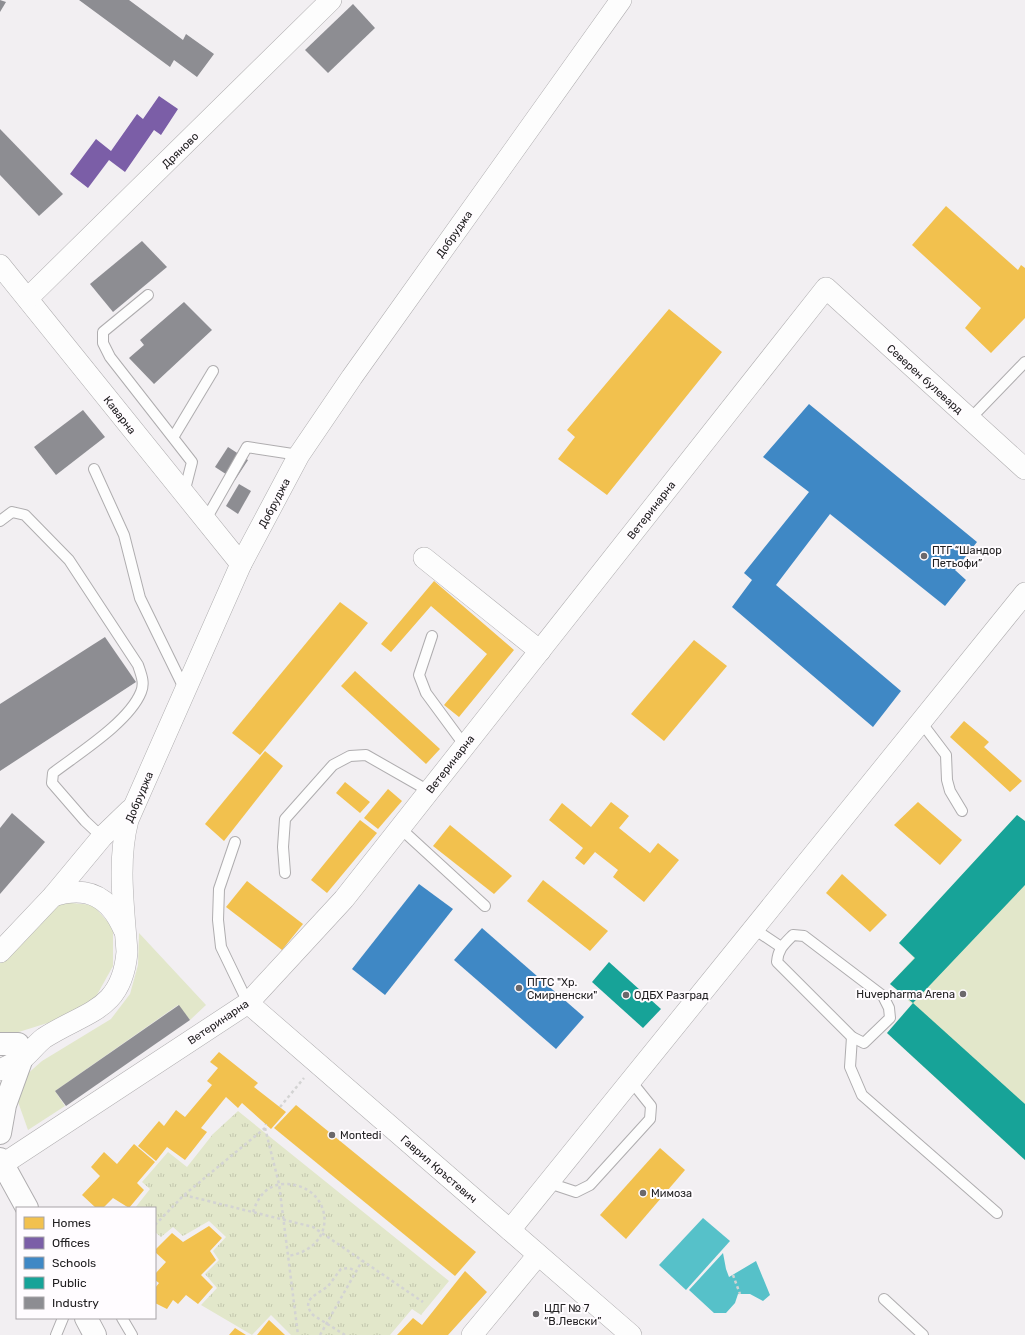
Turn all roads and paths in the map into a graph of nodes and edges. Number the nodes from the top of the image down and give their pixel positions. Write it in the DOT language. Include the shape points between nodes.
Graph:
graph roads {
  1 [pos="331,0"];
  2 [pos="621,0"];
  3 [pos="0,265"];
  4 [pos="826,288"];
  5 [pos="148,295"];
  6 [pos="28,298"];
  7 [pos="1025,362"];
  8 [pos="213,371"];
  9 [pos="970,419"];
  10 [pos="174,436"];
  11 [pos="299,455"];
  12 [pos="94,469"];
  13 [pos="1025,469"];
  14 [pos="184,495"];
  15 [pos="0,521"];
  16 [pos="205,521"];
  17 [pos="424,558"];
  18 [pos="241,564"];
  19 [pos="1025,593"];
  20 [pos="432,636"];
  21 [pos="540,651"];
  22 [pos="185,690"];
  23 [pos="921,722"];
  24 [pos="465,746"];
  25 [pos="429,791"];
  26 [pos="134,806"];
  27 [pos="962,811"];
  28 [pos="400,828"];
  29 [pos="102,837"];
  30 [pos="236,842"];
  31 [pos="285,873"];
  32 [pos="53,896"];
  33 [pos="485,906"];
  34 [pos="754,929"];
  35 [pos="125,933"];
  36 [pos="781,947"];
  37 [pos="0,952"];
  38 [pos="248,1003"];
  39 [pos="852,1037"];
  40 [pos="10,1050"];
  41 [pos="317,1062"];
  42 [pos="0,1070"];
  43 [pos="631,1081"];
  44 [pos="280,1107"];
  45 [pos="0,1133"];
  46 [pos="2,1161"];
  47 [pos="549,1183"];
  48 [pos="279,1184"];
  49 [pos="184,1196"];
  50 [pos="27,1207"];
  51 [pos="253,1212"];
  52 [pos="997,1213"];
  53 [pos="282,1219"];
  54 [pos="156,1224"];
  55 [pos="510,1230"];
  56 [pos="323,1234"];
  57 [pos="538,1255"];
  58 [pos="288,1256"];
  59 [pos="362,1261"];
  60 [pos="356,1271"];
  61 [pos="733,1275"];
  62 [pos="740,1294"];
  63 [pos="884,1299"];
  64 [pos="423,1302"];
  65 [pos="63,1319"];
  66 [pos="87,1319"];
  67 [pos="123,1319"];
  68 [pos="325,1324"];
  69 [pos="56,1335"];
  70 [pos="95,1335"];
  71 [pos="132,1335"];
  72 [pos="298,1335"];
  73 [pos="320,1335"];
  74 [pos="345,1335"];
  75 [pos="472,1335"];
  76 [pos="631,1335"];
  77 [pos="923,1335"];
  1 -- 6 [label="street, Дряново"];
  2 -- 11 [label="street, Добруджа"];
  3 -- 6 [label="street, Каварна"];
  4 -- 9 [label="street, Северен булевард"];
  4 -- 21 [label="street, Ветеринарна"];
  5 -- 10 [label="lane" via="104,332 104,342 110,356"];
  6 -- 14 [label="street, Каварна"];
  7 -- 9 [label="lane"];
  8 -- 10 [label="lane"];
  9 -- 13 [label="street, Северен булевард"];
  10 -- 14 [label="lane" via="192,462"];
  11 -- 16 [label="lane" via="247,447"];
  11 -- 18 [label="street, Добруджа"];
  12 -- 22 [label="lane" via="124,535 140,598"];
  14 -- 16 [label="street, Каварна"];
  15 -- 29 [label="lane" via="12,512 25,515 69,560 138,665 143,678 141,692 125,717 51,776 52,783"];
  16 -- 18 [label="street, Каварна"];
  17 -- 21 [label="street"];
  18 -- 22 [label="street, Добруджа"];
  19 -- 23 [label="street"];
  20 -- 24 [label="lane" via="419,675 426,693"];
  21 -- 24 [label="street, Ветеринарна"];
  22 -- 26 [label="street, Добруджа"];
  23 -- 27 [label="lane" via="946,755 950,791"];
  23 -- 34 [label="street"];
  24 -- 25 [label="street, Ветеринарна"];
  25 -- 28 [label="street, Ветеринарна"];
  25 -- 31 [label="lane" via="366,755 350,756 333,765 285,819"];
  26 -- 29 [label="street"];
  26 -- 35 [label="street, Добруджа" via="122,848"];
  28 -- 33 [label="lane"];
  28 -- 38 [label="street, Ветеринарна" via="344,899"];
  29 -- 32 [label="street"];
  30 -- 38 [label="lane" via="218,889 218,920 221,947"];
  32 -- 35 [label="street" via="75,891 95,896 112,907"];
  32 -- 37 [label="street"];
  34 -- 36 [label="lane"];
  34 -- 43 [label="street"];
  35 -- 40 [label="street, Добруджа" via="126,966 122,979 109,1001 43,1039"];
  36 -- 39 [label="lane" via="777,962"];
  36 -- 39 [label="lane" via="793,935 804,936 883,996 890,1008 890,1018 864,1043"];
  38 -- 41 [label="street, Гаврил Кръстевич"];
  38 -- 46 [label="street, Ветеринарна"];
  39 -- 52 [label="lane" via="850,1067 862,1095"];
  40 -- 42 [label="street, Добруджа"];
  40 -- 45 [label="street"];
  41 -- 44 [label="path"];
  41 -- 55 [label="street, Гаврил Кръстевич"];
  43 -- 47 [label="street"];
  43 -- 47 [label="lane" via="651,1106 650,1119 590,1185 576,1192"];
  46 -- 50 [label="street"];
  47 -- 55 [label="street"];
  48 -- 49 [label="path" via="265,1126"];
  48 -- 51 [label="path" via="262,1193"];
  48 -- 53 [label="path"];
  48 -- 56 [label="path" via="300,1186 316,1197 325,1218"];
  49 -- 51 [label="path"];
  49 -- 54 [label="path"];
  51 -- 53 [label="path"];
  53 -- 56 [label="path" via="313,1228"];
  53 -- 58 [label="path"];
  55 -- 57 [label="street, Гаврил Кръстевич"];
  56 -- 58 [label="path" via="315,1244"];
  56 -- 59 [label="path"];
  57 -- 75 [label="street"];
  57 -- 76 [label="street, Гаврил Кръстевич"];
  58 -- 72 [label="path"];
  59 -- 60 [label="path"];
  59 -- 64 [label="path"];
  60 -- 68 [label="path"];
  60 -- 68 [label="path" via="349,1268 341,1269 331,1282 309,1301 309,1311"];
  61 -- 62 [label="path"];
  63 -- 77 [label="lane"];
  65 -- 69 [label="lane"];
  66 -- 70 [label="street"];
  67 -- 71 [label="lane"];
  68 -- 73 [label="path"];
  68 -- 74 [label="path"];
}
